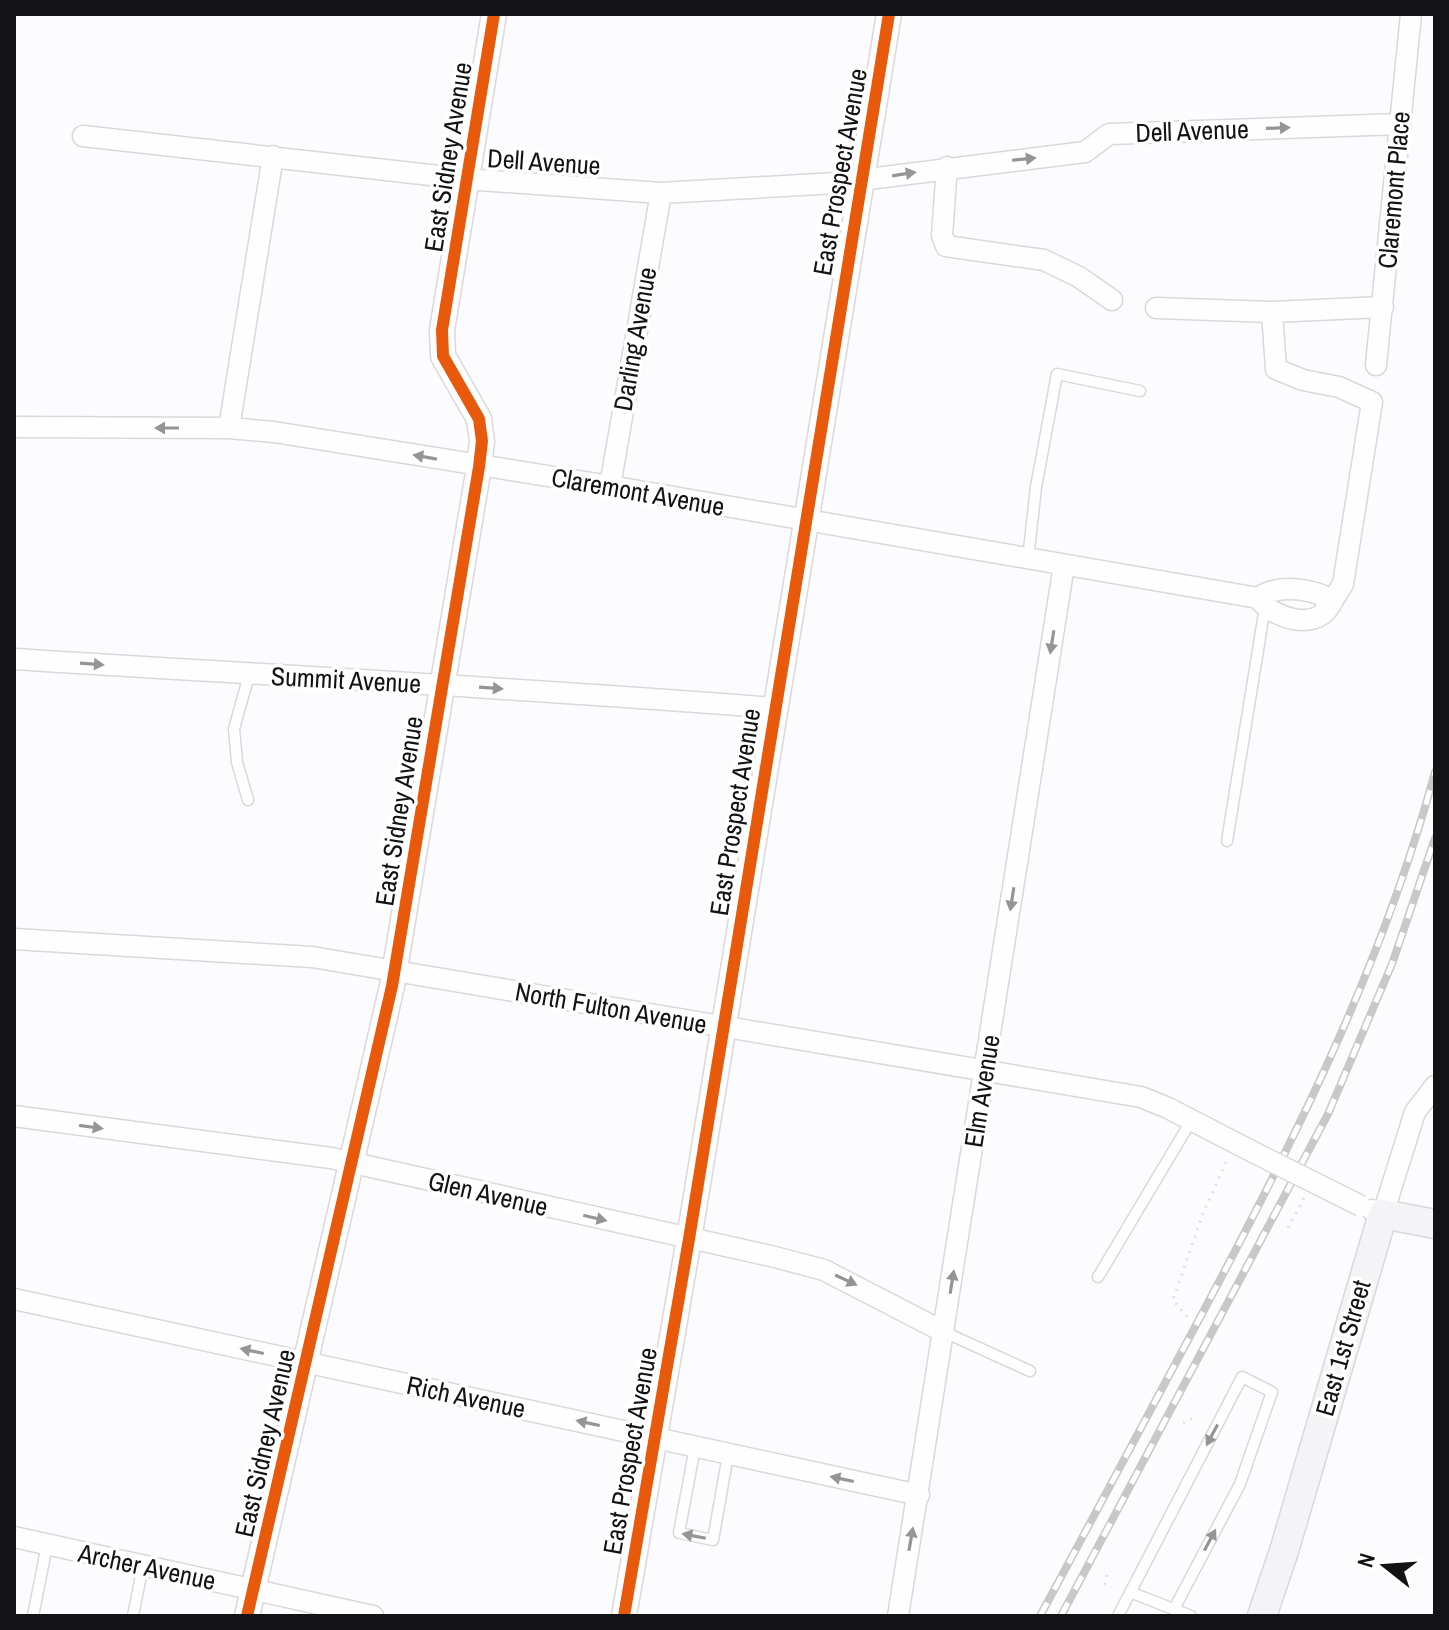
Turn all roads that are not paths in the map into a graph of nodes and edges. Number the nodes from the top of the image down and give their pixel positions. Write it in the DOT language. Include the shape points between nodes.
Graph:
graph roads {
  1 [pos="494,14"];
  2 [pos="889,14"];
  3 [pos="1411,14"];
  4 [pos="1400,124"];
  5 [pos="83,136"];
  6 [pos="273,156"];
  7 [pos="947,167"];
  8 [pos="466,179"];
  9 [pos="860,181"];
  10 [pos="661,193"];
  11 [pos="1112,300"];
  12 [pos="1383,307"];
  13 [pos="1156,308"];
  14 [pos="1272,312"];
  15 [pos="1376,365"];
  16 [pos="1140,391"];
  17 [pos="14,427"];
  18 [pos="229,428"];
  19 [pos="479,467"];
  20 [pos="610,486"];
  21 [pos="806,521"];
  22 [pos="1028,559"];
  23 [pos="1064,565"];
  24 [pos="1262,603"];
  25 [pos="1329,607"];
  26 [pos="14,659"];
  27 [pos="249,675"];
  28 [pos="442,684"];
  29 [pos="774,708"];
  30 [pos="248,800"];
  31 [pos="1227,841"];
  32 [pos="14,939"];
  33 [pos="395,971"];
  34 [pos="723,1027"];
  35 [pos="985,1072"];
  36 [pos="1435,1086"];
  37 [pos="14,1116"];
  38 [pos="1191,1121"];
  39 [pos="352,1163"];
  40 [pos="1372,1210"];
  41 [pos="1435,1224"];
  42 [pos="689,1239"];
  43 [pos="1098,1277"];
  44 [pos="14,1299"];
  45 [pos="944,1332"];
  46 [pos="307,1362"];
  47 [pos="1030,1371"];
  48 [pos="654,1437"];
  49 [pos="695,1447"];
  50 [pos="728,1455"];
  51 [pos="919,1495"];
  52 [pos="14,1537"];
  53 [pos="47,1545"];
  54 [pos="143,1565"];
  55 [pos="253,1590"];
  56 [pos="1130,1592"];
  57 [pos="1174,1609"];
  58 [pos="33,1616"];
  59 [pos="133,1616"];
  60 [pos="247,1616"];
  61 [pos="373,1616"];
  62 [pos="624,1616"];
  63 [pos="898,1616"];
  64 [pos="1118,1616"];
  65 [pos="1191,1616"];
  66 [pos="1262,1616"];
  1 -- 8 [label="street, East Sidney Avenue"];
  2 -- 9 [label="street, East Prospect Avenue"];
  3 -- 4 [label="street, Claremont Place"];
  7 -- 4 [label="street, Dell Avenue, one-way" via="1085,152 1109,134"];
  4 -- 12 [label="street, Claremont Place"];
  5 -- 6 [label="street, Dell Avenue"];
  6 -- 8 [label="street, Dell Avenue"];
  6 -- 18 [label="street"];
  9 -- 7 [label="street, Dell Avenue, one-way"];
  7 -- 11 [label="street" via="942,235 946,246 1044,260"];
  8 -- 10 [label="street, Dell Avenue"];
  8 -- 19 [label="street, East Sidney Avenue" via="442,330 443,356 479,419"];
  9 -- 10 [label="street, Dell Avenue"];
  9 -- 21 [label="street, East Prospect Avenue"];
  10 -- 20 [label="street, Darling Avenue"];
  12 -- 14 [label="street"];
  12 -- 15 [label="street, Claremont Place"];
  13 -- 14 [label="street"];
  14 -- 25 [label="street" via="1276,369 1372,402 1343,584"];
  16 -- 22 [label="lane" via="1057,374"];
  18 -- 17 [label="street, Claremont Avenue, one-way"];
  19 -- 18 [label="street, Claremont Avenue, one-way"];
  19 -- 20 [label="street, Claremont Avenue"];
  19 -- 28 [label="street, East Sidney Avenue"];
  20 -- 21 [label="street, Claremont Avenue"];
  21 -- 22 [label="street, Claremont Avenue"];
  21 -- 29 [label="street, East Prospect Avenue"];
  22 -- 23 [label="street, Claremont Avenue"];
  23 -- 24 [label="street, Claremont Avenue"];
  23 -- 35 [label="street, Elm Avenue, one-way"];
  24 -- 25 [label="street, Claremont Avenue" via="1310,621 1323,617"];
  24 -- 25 [label="street, Claremont Avenue" via="1268,591 1299,590 1322,595"];
  24 -- 31 [label="lane"];
  26 -- 27 [label="street, Summit Avenue, one-way"];
  27 -- 28 [label="street, Summit Avenue"];
  27 -- 30 [label="lane" via="234,729"];
  28 -- 29 [label="street, Summit Avenue, one-way"];
  28 -- 33 [label="street, East Sidney Avenue"];
  29 -- 34 [label="street, East Prospect Avenue"];
  32 -- 33 [label="street, North Fulton Avenue" via="312,957"];
  33 -- 34 [label="street, North Fulton Avenue"];
  33 -- 39 [label="street, East Sidney Avenue"];
  34 -- 35 [label="street, North Fulton Avenue"];
  34 -- 42 [label="street, East Prospect Avenue"];
  35 -- 38 [label="street, North Fulton Avenue" via="1141,1097"];
  45 -- 35 [label="street, Elm Avenue, one-way"];
  36 -- 40 [label="street, East 1st Street" via="1415,1112"];
  37 -- 39 [label="street, Glen Avenue, one-way"];
  38 -- 40 [label="street, North Fulton Avenue, bridge"];
  38 -- 43 [label="lane"];
  39 -- 42 [label="street, Glen Avenue, one-way"];
  39 -- 46 [label="street, East Sidney Avenue"];
  40 -- 41 [label="main road"];
  40 -- 66 [label="main road, East 1st Street" via="1284,1551"];
  42 -- 45 [label="street, Glen Avenue, one-way" via="824,1270"];
  42 -- 48 [label="street, East Prospect Avenue"];
  46 -- 44 [label="street, Rich Avenue, one-way"];
  45 -- 47 [label="lane"];
  45 -- 51 [label="street, Elm Avenue"];
  48 -- 46 [label="street, Rich Avenue, one-way"];
  46 -- 55 [label="street, East Sidney Avenue"];
  48 -- 49 [label="street, Rich Avenue"];
  48 -- 62 [label="street, East Prospect Avenue"];
  49 -- 50 [label="street, Rich Avenue"];
  50 -- 49 [label="lane, one-way" via="713,1540 679,1533"];
  51 -- 50 [label="street, Rich Avenue, one-way"];
  63 -- 51 [label="street, Elm Avenue, one-way"];
  52 -- 53 [label="street, Archer Avenue"];
  53 -- 54 [label="street, Archer Avenue"];
  53 -- 58 [label="lane"];
  54 -- 55 [label="street, Archer Avenue"];
  54 -- 59 [label="lane"];
  55 -- 60 [label="street, East Sidney Avenue"];
  55 -- 61 [label="street, Archer Avenue"];
  56 -- 57 [label="lane"];
  57 -- 56 [label="lane, one-way" via="1240,1484 1272,1392 1242,1377"];
  56 -- 64 [label="lane"];
  57 -- 65 [label="lane"];
}
